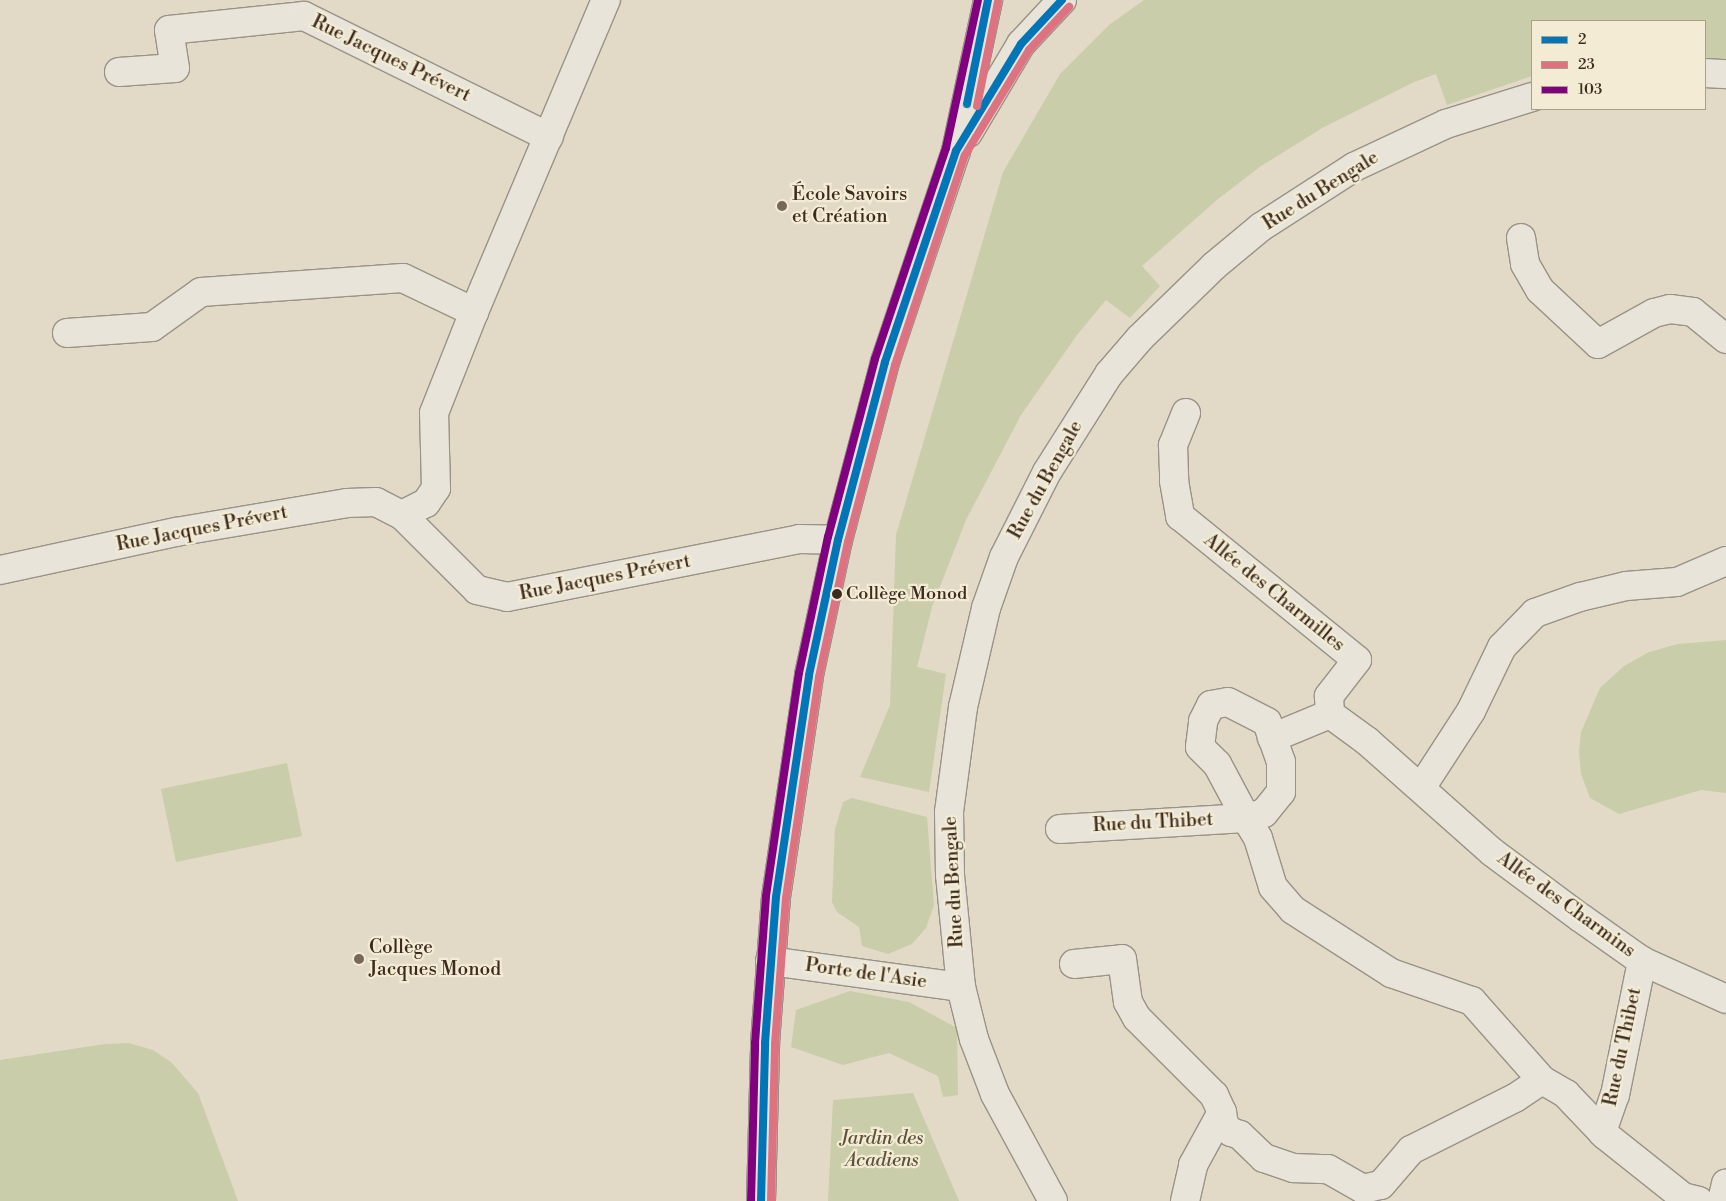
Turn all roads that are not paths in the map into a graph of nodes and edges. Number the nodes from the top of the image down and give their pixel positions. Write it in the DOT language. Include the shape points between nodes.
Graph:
graph roads {
  1 [pos="606,0"];
  2 [pos="988,0"];
  3 [pos="1062,0"];
  4 [pos="119,72"];
  5 [pos="1706,73"];
  6 [pos="1726,74"];
  7 [pos="1531,97"];
  8 [pos="550,137"];
  9 [pos="956,151"];
  10 [pos="1521,238"];
  11 [pos="474,312"];
  12 [pos="67,333"];
  13 [pos="1726,339"];
  14 [pos="1186,413"];
  15 [pos="402,515"];
  16 [pos="838,540"];
  17 [pos="1726,561"];
  18 [pos="0,570"];
  19 [pos="1330,714"];
  20 [pos="1272,738"];
  21 [pos="1421,788"];
  22 [pos="1246,818"];
  23 [pos="1060,829"];
  24 [pos="770,961"];
  25 [pos="1642,961"];
  26 [pos="1074,964"];
  27 [pos="961,987"];
  28 [pos="1726,999"];
  29 [pos="1542,1080"];
  30 [pos="1222,1112"];
  31 [pos="1602,1132"];
  32 [pos="1726,1183"];
  33 [pos="762,1201"];
  34 [pos="1053,1201"];
  35 [pos="1185,1201"];
  36 [pos="1699,1201"];
  37 [pos="1722,1201"];
  1 -- 8 [label="street"];
  2 -- 9 [label="street"];
  3 -- 9 [label="street" via="1021,44"];
  4 -- 8 [label="street, Rue Jacques Prévert" via="175,68 169,30 304,16"];
  5 -- 6 [label="street"];
  7 -- 27 [label="street, Rue du Bengale" via="1446,124 1407,141 1354,167 1261,227 1214,266 1140,338 1109,374 1080,416 1023,514 1004,557 986,608 963,707 949,812 950,875"];
  8 -- 11 [label="street"];
  9 -- 16 [label="street" via="886,362"];
  10 -- 13 [label="street" via="1525,264 1540,290 1598,344 1654,313 1670,309 1693,312"];
  11 -- 12 [label="street" via="403,278 200,292 152,327"];
  11 -- 15 [label="street" via="434,413 436,488 426,504"];
  14 -- 19 [label="street, Allée des Charmilles" via="1173,445 1174,481 1180,516 1357,660 1330,696"];
  15 -- 16 [label="street, Rue Jacques Prévert" via="477,590 507,597 799,539"];
  15 -- 18 [label="street, Rue Jacques Prévert" via="376,502 347,503 176,532"];
  16 -- 24 [label="street" via="808,684 776,897"];
  17 -- 21 [label="street" via="1677,582 1626,586 1580,597 1535,613 1502,647 1471,711"];
  19 -- 20 [label="street"];
  19 -- 21 [label="street"];
  20 -- 22 [label="street, Rue du Thibet" via="1281,762 1281,792 1264,813"];
  20 -- 22 [label="street, Rue du Thibet" via="1267,722 1228,702 1211,705 1203,721 1200,747 1217,764"];
  21 -- 25 [label="street, Allée des Charmins" via="1492,852"];
  22 -- 23 [label="street, Rue du Thibet"];
  22 -- 29 [label="street, Rue du Thibet" via="1258,838 1273,887 1293,910 1391,973 1472,1001"];
  24 -- 27 [label="street, Porte de l'Asie"];
  24 -- 33 [label="street"];
  25 -- 28 [label="street, Allée des Charmins"];
  25 -- 31 [label="street, Rue du Thibet" via="1615,1095"];
  26 -- 30 [label="street" via="1122,959 1128,1002 1137,1018 1214,1095"];
  27 -- 34 [label="street, Rue du Bengale" via="974,1039 996,1094"];
  29 -- 30 [label="street" via="1515,1098 1411,1150 1381,1185 1363,1188 1328,1169 1293,1168 1264,1158 1224,1125"];
  29 -- 31 [label="street, Rue du Thibet" via="1566,1094"];
  30 -- 35 [label="street" via="1193,1165"];
  31 -- 36 [label="street, Rue du Thibet" via="1683,1197"];
  32 -- 37 [label="street"];
}
